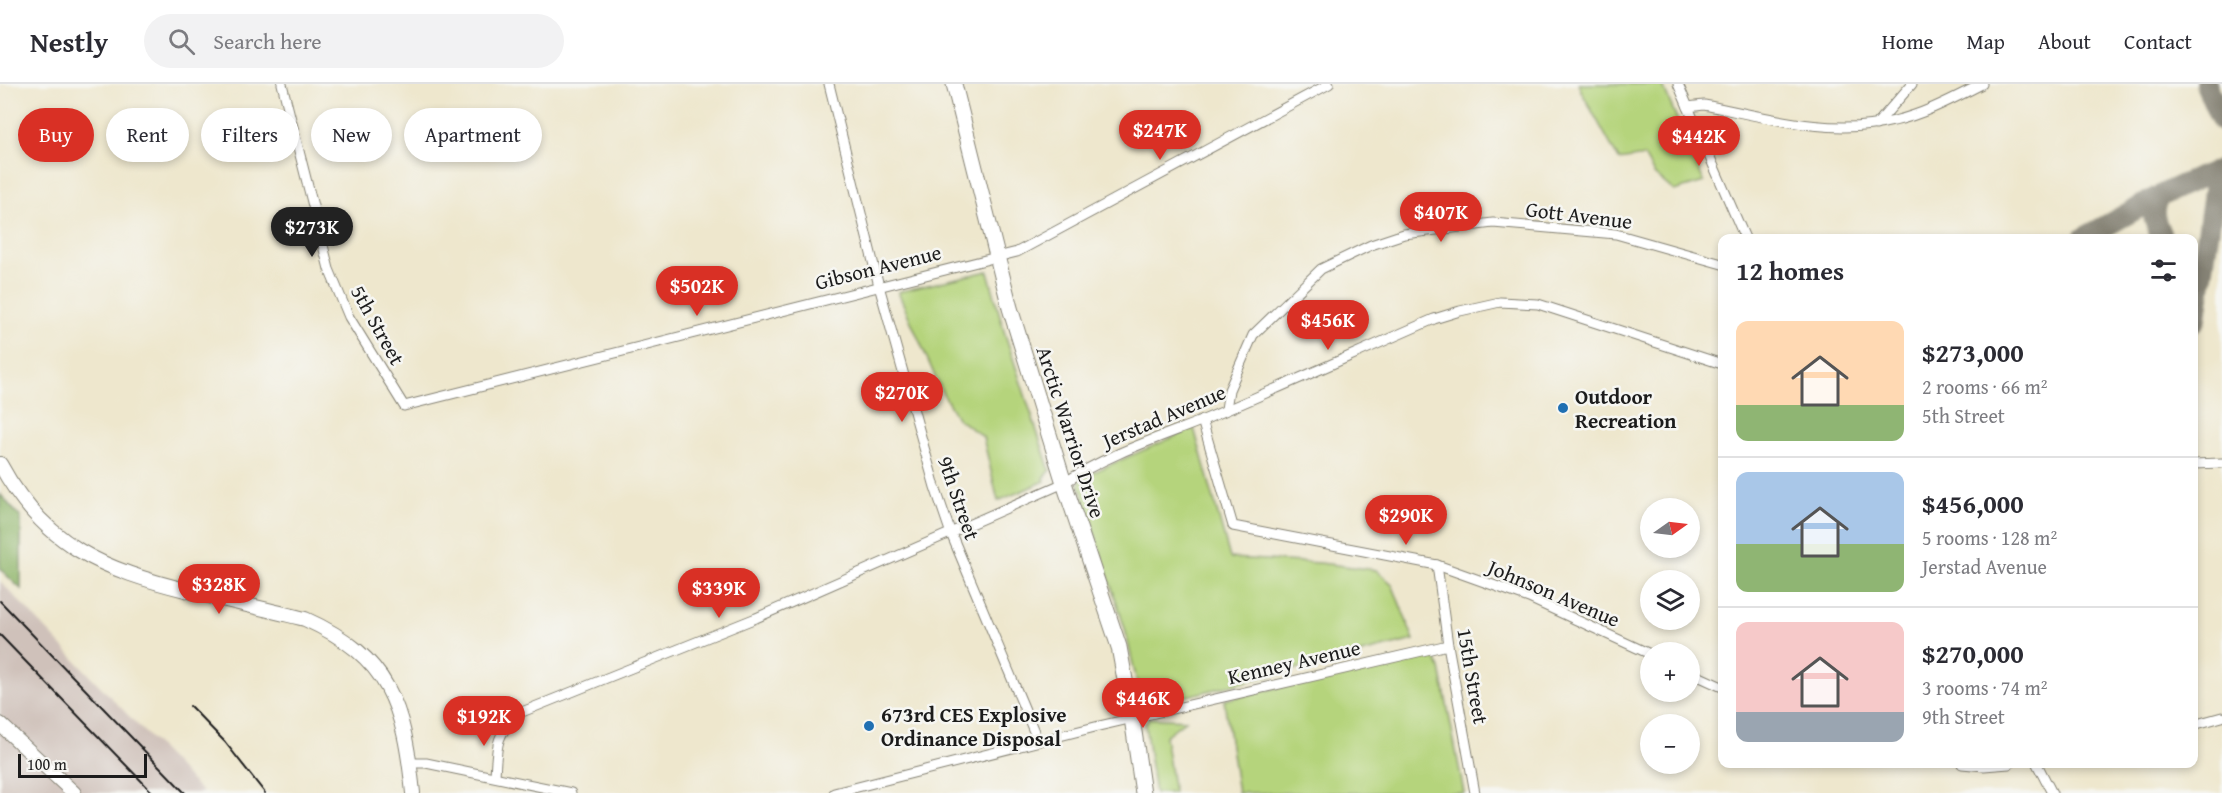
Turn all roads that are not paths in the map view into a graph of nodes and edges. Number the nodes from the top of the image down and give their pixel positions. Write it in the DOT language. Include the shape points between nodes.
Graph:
graph roads {
  1 [pos="282,84"];
  2 [pos="829,84"];
  3 [pos="954,84"];
  4 [pos="1678,84"];
  5 [pos="1912,84"];
  6 [pos="1982,84"];
  7 [pos="1322,86"];
  8 [pos="1688,107"];
  9 [pos="1875,125"];
  10 [pos="1743,234"];
  11 [pos="998,256"];
  12 [pos="1718,263"];
  13 [pos="879,286"];
  14 [pos="1718,363"];
  15 [pos="404,406"];
  16 [pos="1226,409"];
  17 [pos="1202,420"];
  18 [pos="2222,463"];
  19 [pos="0,464"];
  20 [pos="2198,464"];
  21 [pos="1064,483"];
  22 [pos="950,531"];
  23 [pos="1437,565"];
  24 [pos="1448,645"];
  25 [pos="1640,649"];
  26 [pos="1700,677"];
  27 [pos="1718,685"];
  28 [pos="2222,717"];
  29 [pos="1132,718"];
  30 [pos="0,724"];
  31 [pos="2198,724"];
  32 [pos="1038,741"];
  33 [pos="411,762"];
  34 [pos="2039,768"];
  35 [pos="495,776"];
  36 [pos="74,793"];
  37 [pos="414,793"];
  38 [pos="571,793"];
  39 [pos="834,793"];
  40 [pos="1143,793"];
  41 [pos="1475,793"];
  42 [pos="2052,793"];
  1 -- 15 [label="street, 5th Street" via="329,269 349,317"];
  2 -- 13 [label="street, 9th Street"];
  3 -- 11 [label="main road, Arctic Warrior Drive"];
  4 -- 8 [label="street"];
  5 -- 9 [label="street"];
  6 -- 9 [label="street" via="1913,115"];
  7 -- 11 [label="street, Gibson Avenue" via="1036,244"];
  8 -- 9 [label="street" via="1704,105 1830,127"];
  8 -- 10 [label="street"];
  11 -- 13 [label="street, Gibson Avenue"];
  11 -- 21 [label="main road, Arctic Warrior Drive"];
  12 -- 16 [label="street, Gott Avenue" via="1616,234 1493,223 1404,234 1371,244 1321,269 1253,335 1229,390"];
  13 -- 15 [label="street, Gibson Avenue"];
  13 -- 22 [label="street, 9th Street"];
  14 -- 16 [label="street, Jerstad Avenue" via="1538,304 1500,302 1434,319"];
  16 -- 17 [label="street, Jerstad Avenue"];
  17 -- 21 [label="street, Jerstad Avenue"];
  17 -- 23 [label="street, Johnson Avenue" via="1233,526"];
  18 -- 20 [label="street"];
  19 -- 33 [label="street" via="10,483 48,527 99,563 142,579 305,619 344,640 372,665 393,695"];
  21 -- 22 [label="street, Jerstad Avenue"];
  21 -- 29 [label="main road, Arctic Warrior Drive" via="1119,647"];
  22 -- 32 [label="street, 9th Street"];
  22 -- 35 [label="street, Jerstad Avenue" via="756,618 517,714 504,727 498,741"];
  23 -- 24 [label="street, 15th Street"];
  23 -- 25 [label="street, Johnson Avenue" via="1529,598"];
  24 -- 29 [label="street, Kenney Avenue"];
  24 -- 41 [label="street, 15th Street"];
  26 -- 27 [label="street"];
  28 -- 31 [label="street"];
  29 -- 32 [label="street, Kenney Avenue"];
  29 -- 40 [label="main road, Arctic Warrior Drive"];
  30 -- 36 [label="street"];
  32 -- 39 [label="street, Kenney Avenue"];
  33 -- 35 [label="street"];
  33 -- 37 [label="street"];
  34 -- 42 [label="street"];
  35 -- 38 [label="street"];
}
